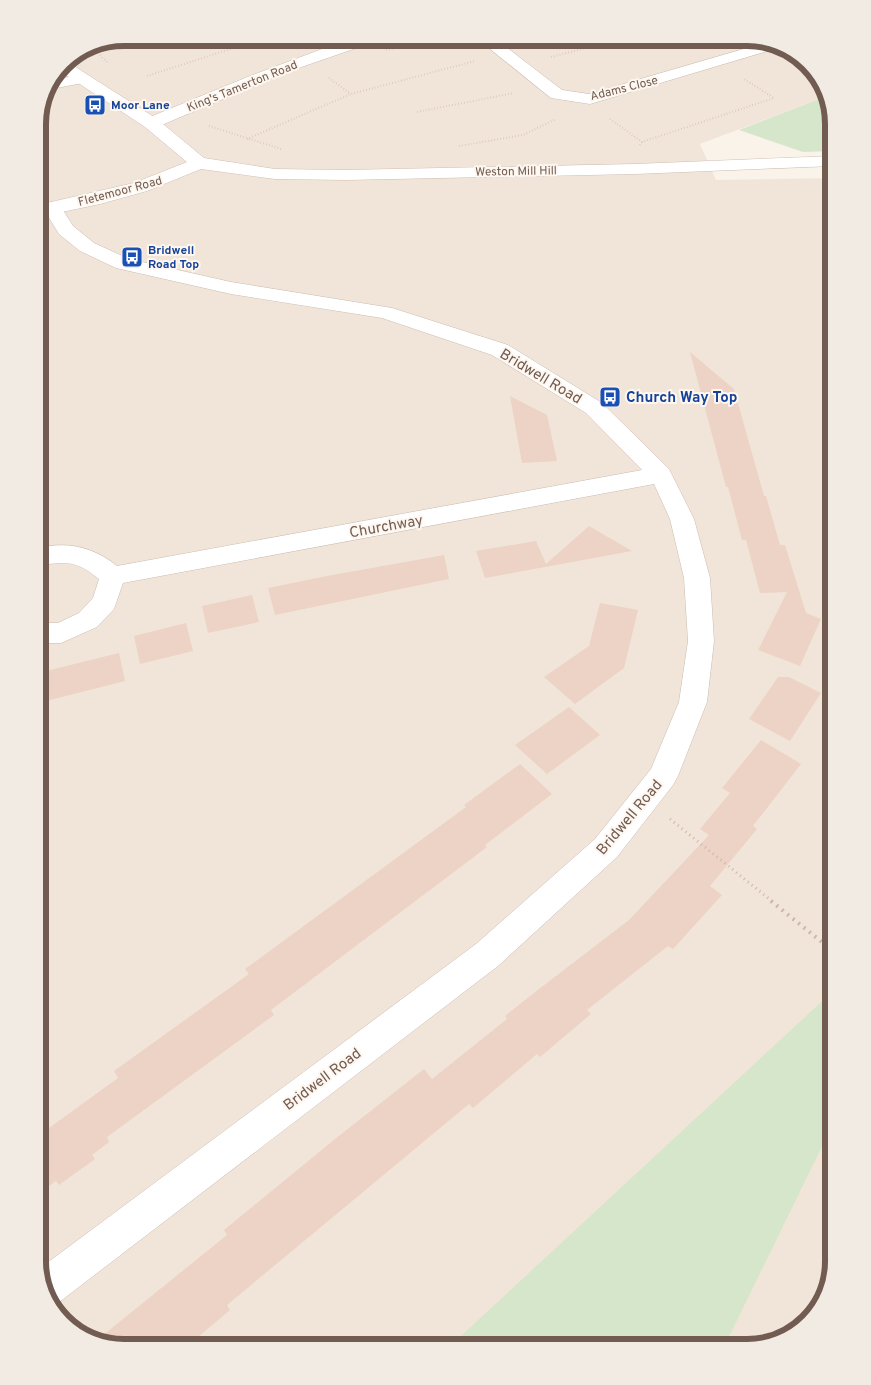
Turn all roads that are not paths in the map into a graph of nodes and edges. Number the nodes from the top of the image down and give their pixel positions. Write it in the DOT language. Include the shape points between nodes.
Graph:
graph roads {
  1 [pos="330,46"];
  2 [pos="494,46"];
  3 [pos="764,48"];
  4 [pos="69,70"];
  5 [pos="82,79"];
  6 [pos="58,84"];
  7 [pos="151,124"];
  8 [pos="825,161"];
  9 [pos="199,163"];
  10 [pos="46,210"];
  11 [pos="46,211"];
  12 [pos="661,475"];
  13 [pos="46,555"];
  14 [pos="112,576"];
  15 [pos="46,633"];
  16 [pos="50,1286"];
  1 -- 7 [label="street, King's Tamerton Road"];
  2 -- 3 [label="street, Adams Close" via="557,94 590,99"];
  4 -- 5 [label="street"];
  5 -- 6 [label="street"];
  5 -- 7 [label="street"];
  7 -- 9 [label="street"];
  8 -- 9 [label="street, Weston Mill Hill" via="346,175 275,174"];
  9 -- 10 [label="street, Fletemoor Road" via="140,188"];
  11 -- 12 [label="street, Bridwell Road" via="86,247 123,264 231,288 385,312 500,350 594,408"];
  12 -- 14 [label="street, Churchway"];
  12 -- 16 [label="street, Bridwell Road" via="682,519 697,578 701,641 693,702 663,776 606,848 486,955"];
  13 -- 14 [label="street" via="78,554"];
  14 -- 15 [label="street" via="105,602 88,620 61,633"];
}
